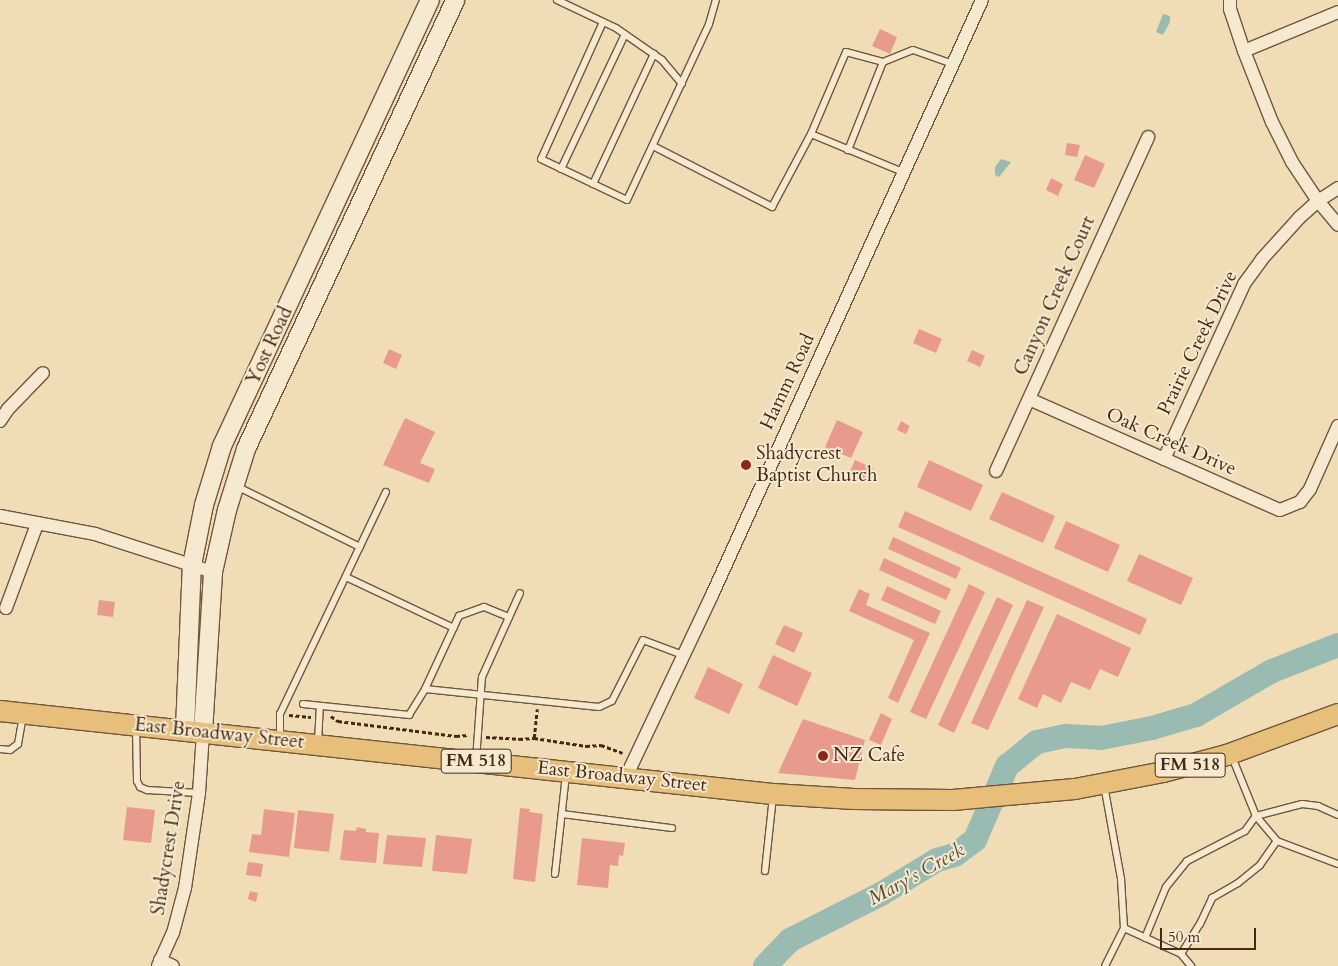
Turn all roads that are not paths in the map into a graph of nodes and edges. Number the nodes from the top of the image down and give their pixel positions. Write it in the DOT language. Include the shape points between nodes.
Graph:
graph roads {
  1 [pos="430,0"];
  2 [pos="455,0"];
  3 [pos="557,0"];
  4 [pos="716,0"];
  5 [pos="982,0"];
  6 [pos="1230,0"];
  7 [pos="1338,12"];
  8 [pos="603,22"];
  9 [pos="625,34"];
  10 [pos="1244,51"];
  11 [pos="654,54"];
  12 [pos="883,62"];
  13 [pos="953,64"];
  14 [pos="398,70"];
  15 [pos="418,80"];
  16 [pos="682,84"];
  17 [pos="811,134"];
  18 [pos="1148,137"];
  19 [pos="653,146"];
  20 [pos="848,150"];
  21 [pos="561,168"];
  22 [pos="905,173"];
  23 [pos="593,184"];
  24 [pos="1338,188"];
  25 [pos="1318,201"];
  26 [pos="1338,225"];
  27 [pos="294,292"];
  28 [pos="314,302"];
  29 [pos="43,373"];
  30 [pos="1028,399"];
  31 [pos="0,421"];
  32 [pos="1338,426"];
  33 [pos="1164,459"];
  34 [pos="996,471"];
  35 [pos="213,476"];
  36 [pos="234,486"];
  37 [pos="386,492"];
  38 [pos="0,516"];
  39 [pos="36,524"];
  40 [pos="360,547"];
  41 [pos="192,565"];
  42 [pos="213,572"];
  43 [pos="346,577"];
  44 [pos="520,593"];
  45 [pos="6,608"];
  46 [pos="509,617"];
  47 [pos="454,628"];
  48 [pos="683,656"];
  49 [pos="425,689"];
  50 [pos="481,696"];
  51 [pos="302,704"];
  52 [pos="320,706"];
  53 [pos="0,710"];
  54 [pos="23,713"];
  55 [pos="1338,714"];
  56 [pos="136,724"];
  57 [pos="194,731"];
  58 [pos="279,740"];
  59 [pos="318,744"];
  60 [pos="0,749"];
  61 [pos="1231,754"];
  62 [pos="476,761"];
  63 [pos="567,771"];
  64 [pos="626,777"];
  65 [pos="1104,784"];
  66 [pos="199,793"];
  67 [pos="774,794"];
  68 [pos="562,814"];
  69 [pos="1338,815"];
  70 [pos="1256,816"];
  71 [pos="672,828"];
  72 [pos="1278,841"];
  73 [pos="1338,864"];
  74 [pos="765,872"];
  75 [pos="555,874"];
  76 [pos="1124,928"];
  77 [pos="1145,938"];
  78 [pos="1182,954"];
  79 [pos="159,963"];
  80 [pos="173,966"];
  81 [pos="1105,966"];
  82 [pos="1191,966"];
  1 -- 14 [label="main road, Yost Road"];
  2 -- 15 [label="main road, Yost Road"];
  3 -- 8 [label="lane"];
  4 -- 16 [label="lane" via="709,24"];
  5 -- 13 [label="street, Hamm Road"];
  6 -- 10 [label="street"];
  7 -- 10 [label="street"];
  8 -- 9 [label="lane"];
  8 -- 21 [label="lane" via="541,159"];
  9 -- 11 [label="lane"];
  9 -- 21 [label="lane"];
  10 -- 25 [label="street" via="1272,122 1292,162"];
  11 -- 16 [label="lane"];
  11 -- 23 [label="lane"];
  12 -- 13 [label="lane" via="913,50"];
  12 -- 17 [label="lane" via="846,52"];
  12 -- 20 [label="lane"];
  13 -- 22 [label="street, Hamm Road"];
  14 -- 15 [label="main road"];
  14 -- 27 [label="main road, Yost Road"];
  15 -- 28 [label="main road, Yost Road"];
  16 -- 19 [label="lane"];
  17 -- 19 [label="lane" via="772,207"];
  17 -- 20 [label="lane"];
  18 -- 30 [label="street, Canyon Creek Court"];
  19 -- 23 [label="lane" via="627,200"];
  20 -- 22 [label="lane"];
  21 -- 23 [label="lane"];
  22 -- 48 [label="street, Hamm Road"];
  24 -- 25 [label="street, Prairie Creek Drive"];
  25 -- 26 [label="street"];
  25 -- 33 [label="street, Prairie Creek Drive" via="1280,238 1244,284"];
  27 -- 28 [label="main road"];
  27 -- 35 [label="main road, Yost Road" via="222,446"];
  28 -- 36 [label="main road, Yost Road" via="246,450"];
  29 -- 31 [label="street"];
  30 -- 33 [label="street, Oak Creek Drive"];
  30 -- 34 [label="street, Canyon Creek Court"];
  32 -- 33 [label="street, Oak Creek Drive" via="1310,489 1300,502 1280,510"];
  35 -- 36 [label="main road"];
  35 -- 41 [label="main road, Yost Road"];
  36 -- 40 [label="lane"];
  36 -- 42 [label="main road, Yost Road"];
  37 -- 40 [label="lane"];
  38 -- 39 [label="street"];
  39 -- 41 [label="street" via="95,534"];
  39 -- 45 [label="street"];
  40 -- 43 [label="lane"];
  41 -- 42 [label="street"];
  41 -- 57 [label="main road, Yost Road"];
  42 -- 57 [label="main road, Yost Road"];
  43 -- 47 [label="lane"];
  43 -- 58 [label="lane" via="280,714"];
  44 -- 46 [label="lane"];
  46 -- 47 [label="lane" via="484,607 459,616"];
  46 -- 50 [label="lane" via="482,677"];
  47 -- 49 [label="lane"];
  48 -- 50 [label="lane" via="642,640 612,701 598,708"];
  48 -- 64 [label="street, Hamm Road"];
  49 -- 50 [label="lane"];
  49 -- 52 [label="lane" via="409,715"];
  50 -- 62 [label="lane"];
  51 -- 52 [label="lane"];
  52 -- 59 [label="lane"];
  53 -- 54 [label="main road, East Broadway Street / FM 518"];
  54 -- 56 [label="main road, East Broadway Street / FM 518"];
  54 -- 60 [label="lane" via="18,744 10,750"];
  55 -- 61 [label="main road, FM 518"];
  56 -- 57 [label="main road, East Broadway Street / FM 518"];
  56 -- 66 [label="lane" via="137,780 140,787"];
  57 -- 58 [label="main road, East Broadway Street / FM 518"];
  57 -- 66 [label="street, Shadycrest Drive"];
  58 -- 59 [label="main road, East Broadway Street / FM 518"];
  59 -- 62 [label="main road, East Broadway Street / FM 518"];
  61 -- 65 [label="main road, FM 518"];
  61 -- 70 [label="lane"];
  62 -- 63 [label="main road, East Broadway Street / FM 518"];
  63 -- 64 [label="main road, East Broadway Street / FM 518"];
  63 -- 68 [label="lane"];
  64 -- 67 [label="main road, East Broadway Street / FM 518"];
  65 -- 67 [label="main road, East Broadway Street / FM 518" via="1036,794 953,800"];
  65 -- 76 [label="lane" via="1121,879"];
  66 -- 79 [label="street, Shadycrest Drive" via="185,888 173,933"];
  67 -- 74 [label="lane"];
  68 -- 71 [label="lane"];
  68 -- 75 [label="lane"];
  69 -- 70 [label="lane" via="1318,806 1302,804"];
  70 -- 72 [label="lane"];
  70 -- 77 [label="lane" via="1245,831 1186,861 1166,887"];
  72 -- 73 [label="lane"];
  72 -- 78 [label="lane" via="1260,865 1212,898"];
  76 -- 77 [label="lane"];
  76 -- 81 [label="lane"];
  77 -- 78 [label="lane"];
  78 -- 82 [label="lane"];
  79 -- 80 [label="street"];
}
